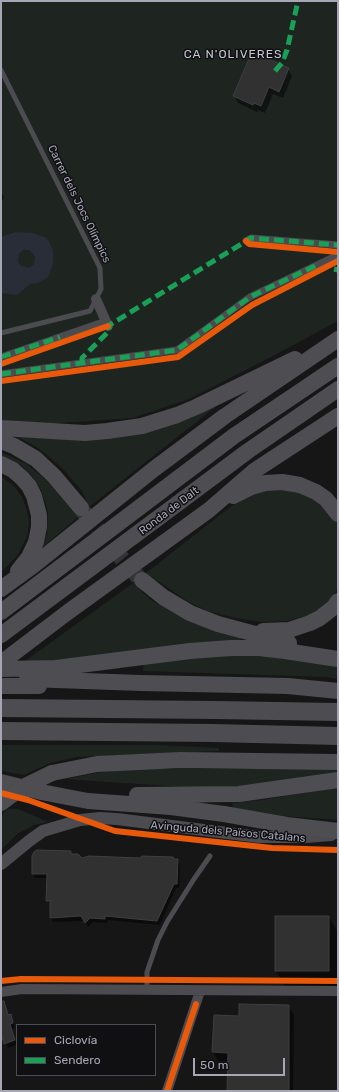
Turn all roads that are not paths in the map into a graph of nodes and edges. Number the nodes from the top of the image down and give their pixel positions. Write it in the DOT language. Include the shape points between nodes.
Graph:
graph roads {
  1 [pos="1,70"];
  2 [pos="246,241"];
  3 [pos="338,245"];
  4 [pos="338,255"];
  5 [pos="96,299"];
  6 [pos="107,324"];
  7 [pos="1,333"];
  8 [pos="338,338"];
  9 [pos="1,357"];
  10 [pos="338,366"];
  11 [pos="1,374"];
  12 [pos="338,389"];
  13 [pos="338,416"];
  14 [pos="1,428"];
  15 [pos="1,441"];
  16 [pos="1,464"];
  17 [pos="81,508"];
  18 [pos="209,510"];
  19 [pos="338,514"];
  20 [pos="142,580"];
  21 [pos="1,588"];
  22 [pos="338,601"];
  23 [pos="1,612"];
  24 [pos="235,628"];
  25 [pos="1,635"];
  26 [pos="338,652"];
  27 [pos="338,660"];
  28 [pos="1,663"];
  29 [pos="1,669"];
  30 [pos="1,678"];
  31 [pos="141,683"];
  32 [pos="1,686"];
  33 [pos="338,690"];
  34 [pos="1,708"];
  35 [pos="338,712"];
  36 [pos="1,731"];
  37 [pos="338,736"];
  38 [pos="338,762"];
  39 [pos="338,780"];
  40 [pos="1,782"];
  41 [pos="41,792"];
  42 [pos="1,803"];
  43 [pos="338,831"];
  44 [pos="338,835"];
  45 [pos="210,856"];
  46 [pos="1,864"];
  47 [pos="147,990"];
  48 [pos="200,991"];
  49 [pos="338,991"];
  50 [pos="1,992"];
  51 [pos="167,1091"];
  1 -- 5 [label="lane, Carrer dels Jocs Olímpics" via="100,268 101,289"];
  2 -- 3 [label="street" via="251,238"];
  4 -- 11 [label="street" via="250,297 177,350"];
  5 -- 6 [label="street"];
  5 -- 7 [label="lane, Carrer dels Jocs Olímpics" via="90,311"];
  6 -- 9 [label="street"];
  8 -- 14 [label="highway" via="216,398 177,415 142,426 85,432"];
  8 -- 21 [label="highway" via="225,416 154,469 34,566"];
  10 -- 23 [label="highway, Ronda de Dalt" via="234,436"];
  12 -- 25 [label="highway, Ronda de Dalt" via="248,451"];
  13 -- 18 [label="highway" via="254,471"];
  15 -- 17 [label="highway" via="36,459"];
  16 -- 21 [label="highway" via="18,474 29,486 38,506 40,522 36,542 29,557"];
  18 -- 19 [label="highway" via="251,487 282,482 300,485 316,492 326,499"];
  18 -- 28 [label="highway"];
  20 -- 24 [label="highway" via="163,597 190,613"];
  22 -- 24 [label="highway" via="320,618 289,630"];
  24 -- 26 [label="highway" via="277,640"];
  27 -- 29 [label="highway" via="259,648 231,648 56,668"];
  30 -- 31 [label="highway"];
  31 -- 32 [label="highway"];
  31 -- 33 [label="highway" via="288,686"];
  34 -- 35 [label="highway"];
  36 -- 37 [label="highway"];
  38 -- 42 [label="highway, bridge" via="180,760 97,764 52,773 21,788"];
  39 -- 41 [label="highway" via="239,794"];
  40 -- 41 [label="highway"];
  41 -- 43 [label="highway" via="88,801 170,807"];
  44 -- 46 [label="street, Avinguda dels Països Catalans" via="259,836 100,818 80,820 43,831"];
  45 -- 47 [label="lane" via="167,922 146,972"];
  47 -- 48 [label="street"];
  47 -- 50 [label="street" via="22,989"];
  48 -- 49 [label="street"];
  48 -- 51 [label="street"];
}
